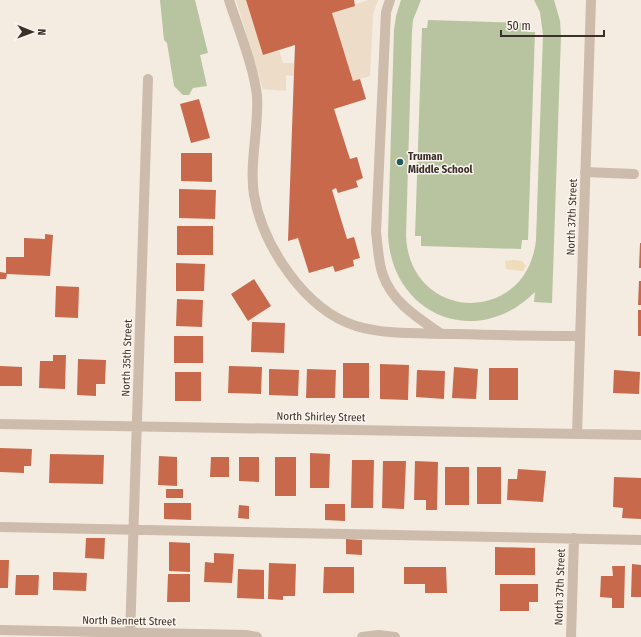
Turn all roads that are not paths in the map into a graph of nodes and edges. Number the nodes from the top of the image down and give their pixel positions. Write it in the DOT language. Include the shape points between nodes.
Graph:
graph roads {
  1 [pos="229,0"];
  2 [pos="390,0"];
  3 [pos="591,0"];
  4 [pos="148,79"];
  5 [pos="585,172"];
  6 [pos="634,174"];
  7 [pos="441,334"];
  8 [pos="580,336"];
  9 [pos="0,424"];
  10 [pos="136,426"];
  11 [pos="577,434"];
  12 [pos="641,435"];
  13 [pos="0,527"];
  14 [pos="133,530"];
  15 [pos="574,538"];
  16 [pos="641,540"];
  17 [pos="0,630"];
  18 [pos="130,635"];
  19 [pos="258,637"];
  20 [pos="362,637"];
  21 [pos="395,637"];
  22 [pos="570,637"];
  1 -- 7 [label="street" via="257,96 254,196 265,232 280,262 314,300 346,322 374,330"];
  2 -- 7 [label="street" via="385,27 376,232 379,254 383,275 391,292 407,309"];
  3 -- 5 [label="street, North 37th Street"];
  4 -- 10 [label="street, North 35th Street"];
  5 -- 6 [label="street"];
  5 -- 8 [label="street, North 37th Street"];
  7 -- 8 [label="street"];
  8 -- 11 [label="street, North 37th Street"];
  9 -- 10 [label="street, North Shirley Street"];
  10 -- 11 [label="street, North Shirley Street"];
  10 -- 14 [label="street, North 35th Street"];
  11 -- 12 [label="street, North Shirley Street"];
  13 -- 14 [label="street"];
  14 -- 15 [label="street"];
  14 -- 18 [label="street, North 35th Street"];
  15 -- 16 [label="street"];
  15 -- 22 [label="street, North 37th Street"];
  17 -- 18 [label="street, North Bennett Street"];
  18 -- 19 [label="street, North Bennett Street"];
  20 -- 21 [label="street"];
}
